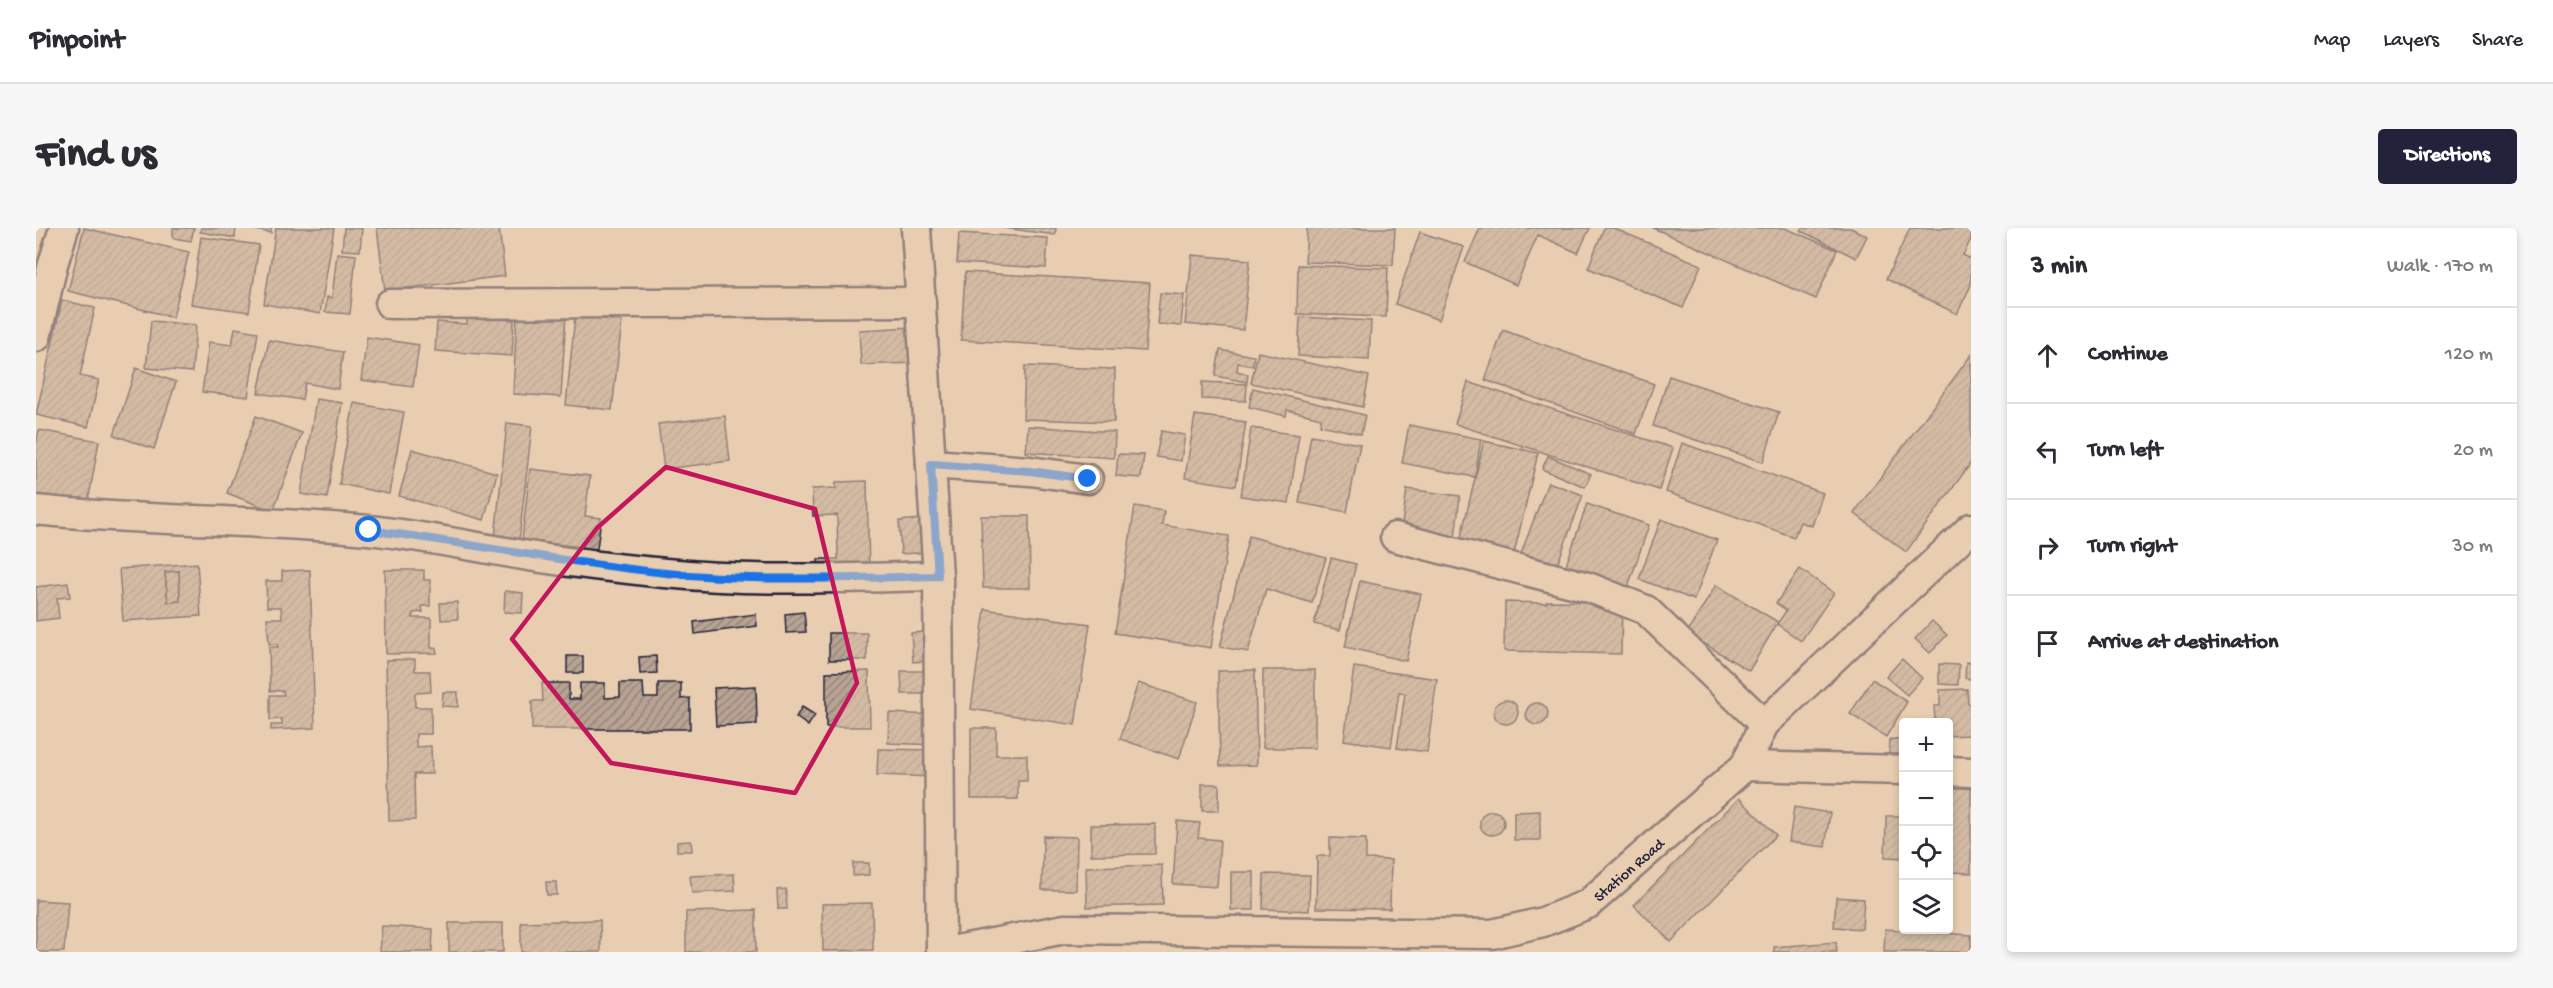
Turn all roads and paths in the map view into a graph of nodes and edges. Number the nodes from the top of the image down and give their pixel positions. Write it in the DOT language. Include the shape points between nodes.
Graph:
graph roads {
  1 [pos="64,228"];
  2 [pos="916,228"];
  3 [pos="44,264"];
  4 [pos="921,302"];
  5 [pos="390,304"];
  6 [pos="36,337"];
  7 [pos="931,464"];
  8 [pos="1088,479"];
  9 [pos="36,510"];
  10 [pos="1971,528"];
  11 [pos="1395,537"];
  12 [pos="938,576"];
  13 [pos="1764,724"];
  14 [pos="1745,766"];
  15 [pos="1899,770"];
  16 [pos="1953,771"];
  17 [pos="1971,772"];
  18 [pos="941,952"];
  19 [pos="946,952"];
  1 -- 3 [label="street"];
  2 -- 4 [label="street"];
  3 -- 6 [label="street"];
  4 -- 5 [label="street"];
  4 -- 7 [label="street"];
  7 -- 8 [label="street"];
  7 -- 12 [label="street"];
  9 -- 12 [label="street" via="109,518 369,530 549,559 720,577"];
  10 -- 13 [label="street, Station Road"];
  11 -- 13 [label="street" via="1588,586 1646,610"];
  12 -- 18 [label="street"];
  13 -- 14 [label="street, Station Road"];
  14 -- 15 [label="street"];
  14 -- 19 [label="street, Station Road" via="1588,904 1543,922 1492,934 1065,929"];
  16 -- 17 [label="street"];
}
